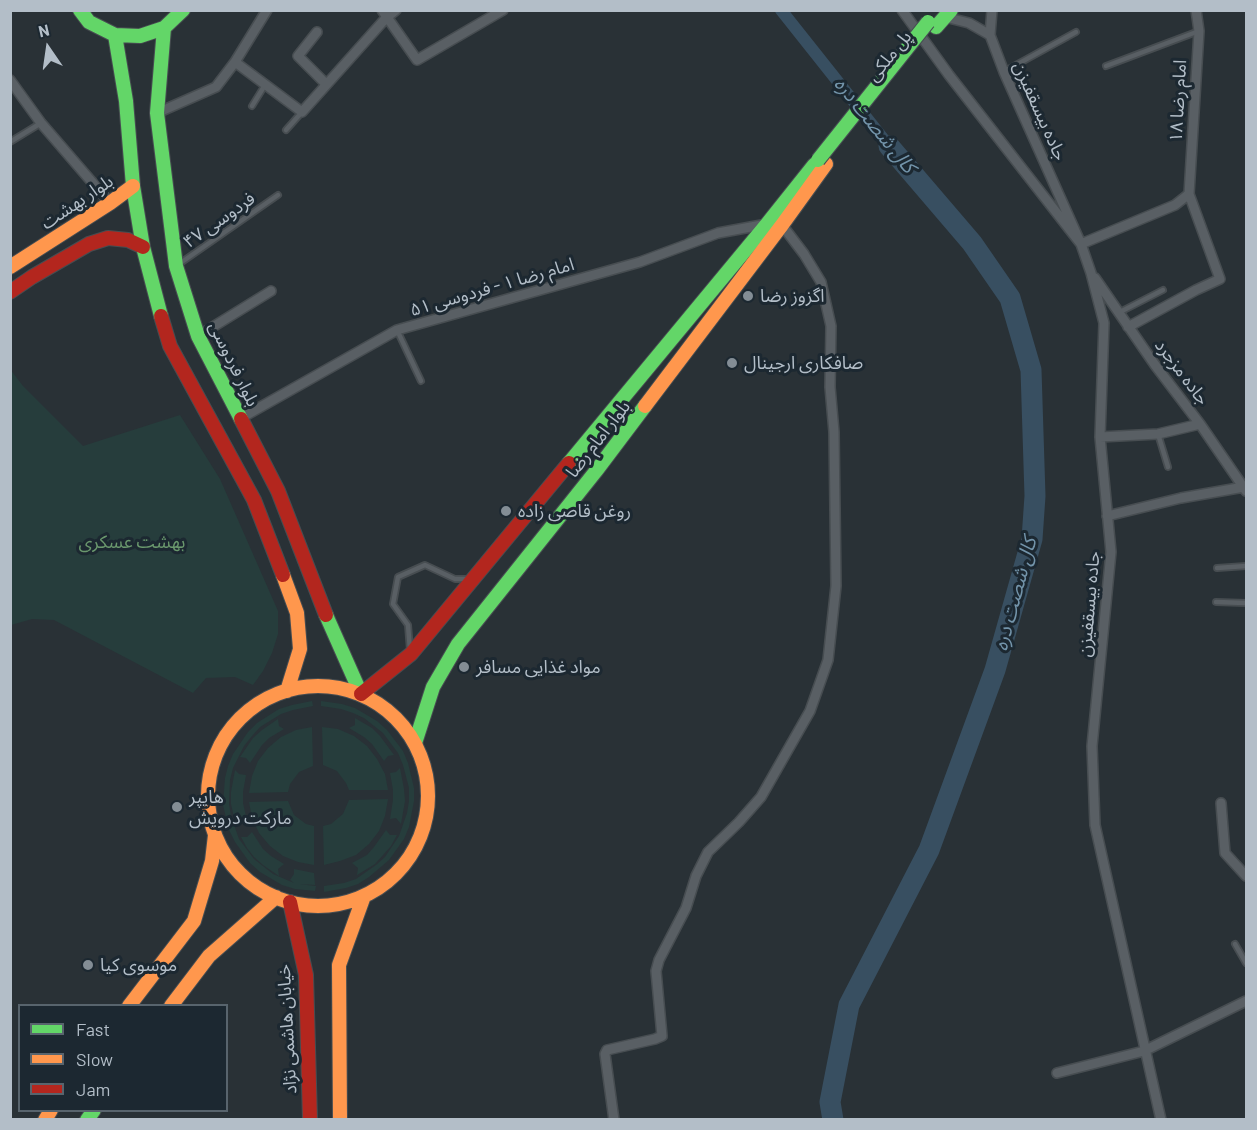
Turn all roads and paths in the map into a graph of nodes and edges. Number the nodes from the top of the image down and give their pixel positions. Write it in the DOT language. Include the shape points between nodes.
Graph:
graph roads {
  1 [pos="80,10"];
  2 [pos="183,10"];
  3 [pos="267,10"];
  4 [pos="396,10"];
  5 [pos="503,10"];
  6 [pos="902,10"];
  7 [pos="992,10"];
  8 [pos="1196,10"];
  9 [pos="384,14"];
  10 [pos="939,18"];
  11 [pos="164,28"];
  12 [pos="1199,31"];
  13 [pos="317,32"];
  14 [pos="1076,32"];
  15 [pos="115,35"];
  16 [pos="990,35"];
  17 [pos="235,62"];
  18 [pos="1106,66"];
  19 [pos="1004,72"];
  20 [pos="10,80"];
  21 [pos="326,84"];
  22 [pos="265,85"];
  23 [pos="252,106"];
  24 [pos="158,112"];
  25 [pos="302,112"];
  26 [pos="41,123"];
  27 [pos="286,130"];
  28 [pos="10,142"];
  29 [pos="822,162"];
  30 [pos="133,186"];
  31 [pos="1189,194"];
  32 [pos="278,195"];
  33 [pos="110,203"];
  34 [pos="767,224"];
  35 [pos="782,225"];
  36 [pos="1081,244"];
  37 [pos="143,247"];
  38 [pos="176,266"];
  39 [pos="10,267"];
  40 [pos="1091,273"];
  41 [pos="1163,290"];
  42 [pos="271,291"];
  43 [pos="10,292"];
  44 [pos="1118,312"];
  45 [pos="1128,327"];
  46 [pos="397,330"];
  47 [pos="198,336"];
  48 [pos="421,381"];
  49 [pos="240,418"];
  50 [pos="1200,424"];
  51 [pos="1158,434"];
  52 [pos="1100,437"];
  53 [pos="576,455"];
  54 [pos="1168,467"];
  55 [pos="596,471"];
  56 [pos="1245,489"];
  57 [pos="1107,516"];
  58 [pos="1246,566"];
  59 [pos="1217,568"];
  60 [pos="473,579"];
  61 [pos="1216,602"];
  62 [pos="1246,603"];
  63 [pos="411,654"];
  64 [pos="287,691"];
  65 [pos="360,694"];
  66 [pos="415,744"];
  67 [pos="1221,803"];
  68 [pos="215,835"];
  69 [pos="1246,876"];
  70 [pos="364,896"];
  71 [pos="276,897"];
  72 [pos="291,902"];
  73 [pos="1235,944"];
  74 [pos="1246,963"];
  75 [pos="1246,1001"];
  76 [pos="130,1004"];
  77 [pos="172,1004"];
  78 [pos="1144,1051"];
  79 [pos="1057,1074"];
  80 [pos="310,1119"];
  81 [pos="340,1119"];
  82 [pos="614,1119"];
  83 [pos="1161,1119"];
  1 -- 15 [label="main road" via="89,22"];
  2 -- 11 [label="main road"];
  3 -- 17 [label="street"];
  4 -- 9 [label="street"];
  5 -- 9 [label="street" via="417,60"];
  6 -- 36 [label="street"];
  7 -- 16 [label="street"];
  8 -- 12 [label="street, امام رضا ۱۸"];
  9 -- 21 [label="street"];
  10 -- 16 [label="street" via="969,24"];
  10 -- 29 [label="main road, پل ملکی, bridge"];
  11 -- 15 [label="main road" via="140,36"];
  11 -- 24 [label="main road, بلوار فردوسی"];
  12 -- 18 [label="lane"];
  12 -- 31 [label="street, امام رضا ۱۸"];
  13 -- 21 [label="street" via="298,56"];
  14 -- 19 [label="lane"];
  15 -- 30 [label="main road" via="126,101"];
  16 -- 19 [label="street, جاده بیسقفیزن"];
  17 -- 22 [label="street"];
  17 -- 24 [label="street" via="216,87"];
  19 -- 36 [label="street, جاده بیسقفیزن"];
  20 -- 26 [label="street"];
  21 -- 25 [label="street"];
  22 -- 23 [label="lane"];
  22 -- 25 [label="street"];
  24 -- 38 [label="main road, بلوار فردوسی"];
  25 -- 27 [label="lane"];
  26 -- 28 [label="lane"];
  26 -- 33 [label="street"];
  29 -- 34 [label="main road, بلوار امام رضا"];
  29 -- 35 [label="main road, بلوار امام رضا"];
  30 -- 33 [label="main road, بلوار بهشت"];
  30 -- 37 [label="main road"];
  31 -- 36 [label="street" via="1175,205"];
  31 -- 45 [label="street" via="1220,279"];
  32 -- 38 [label="lane, فردوسی ۴۷"];
  33 -- 39 [label="main road, بلوار بهشت"];
  34 -- 46 [label="street, امام رضا ۱ - فردوسی ۵۱" via="718,233 640,262"];
  34 -- 53 [label="main road, بلوار امام رضا"];
  35 -- 55 [label="main road, بلوار امام رضا"];
  35 -- 82 [label="street" via="821,282 831,326 836,586 828,660 810,711 761,797 708,852 696,876 686,908 656,971 662,1036 607,1050 605,1054"];
  36 -- 40 [label="street, جاده بیسقفیزن"];
  37 -- 43 [label="main road" via="128,240 108,238 89,244"];
  37 -- 64 [label="main road" via="170,346 254,500 297,613 300,649"];
  38 -- 47 [label="main road, بلوار فردوسی"];
  40 -- 44 [label="street, جاده مزجرد"];
  40 -- 52 [label="street, جاده بیسقفیزن" via="1104,323"];
  41 -- 44 [label="lane"];
  42 -- 47 [label="street"];
  44 -- 45 [label="street, جاده مزجرد"];
  45 -- 50 [label="street, جاده مزجرد"];
  46 -- 48 [label="lane"];
  46 -- 49 [label="street, امام رضا ۱ - فردوسی ۵۱"];
  47 -- 49 [label="main road, بلوار فردوسی"];
  49 -- 65 [label="main road, بلوار فردوسی" via="278,491"];
  50 -- 51 [label="street"];
  50 -- 56 [label="street, جاده مزجرد"];
  51 -- 52 [label="street"];
  51 -- 54 [label="lane"];
  52 -- 57 [label="street, جاده بیسقفیزن"];
  53 -- 55 [label="main road"];
  53 -- 60 [label="main road, بلوار امام رضا"];
  55 -- 66 [label="main road, بلوار امام رضا" via="458,644 433,687"];
  56 -- 57 [label="street" via="1182,498"];
  57 -- 78 [label="street, جاده بیسقفیزن" via="1111,552 1092,746 1095,825"];
  58 -- 59 [label="lane"];
  60 -- 63 [label="main road, بلوار امام رضا"];
  60 -- 63 [label="lane" via="455,579 425,565 398,577 393,604 408,625"];
  61 -- 62 [label="lane"];
  63 -- 65 [label="main road, بلوار امام رضا"];
  64 -- 65 [label="main road" via="316,686"];
  64 -- 68 [label="main road" via="247,712 220,747 208,791"];
  65 -- 66 [label="main road" via="398,719"];
  66 -- 70 [label="main road" via="428,786 423,831 400,869"];
  67 -- 69 [label="street" via="1224,853"];
  68 -- 71 [label="main road" via="239,872"];
  68 -- 76 [label="main road" via="212,861 194,921"];
  70 -- 72 [label="main road" via="335,904"];
  70 -- 81 [label="main road" via="339,965"];
  71 -- 72 [label="main road"];
  71 -- 77 [label="main road" via="209,956"];
  72 -- 80 [label="main road, خیابان هاشمی نژاد" via="306,975"];
  73 -- 74 [label="lane"];
  75 -- 78 [label="street"];
  78 -- 79 [label="street"];
  78 -- 83 [label="street, جاده بیسقفیزن"];
}
